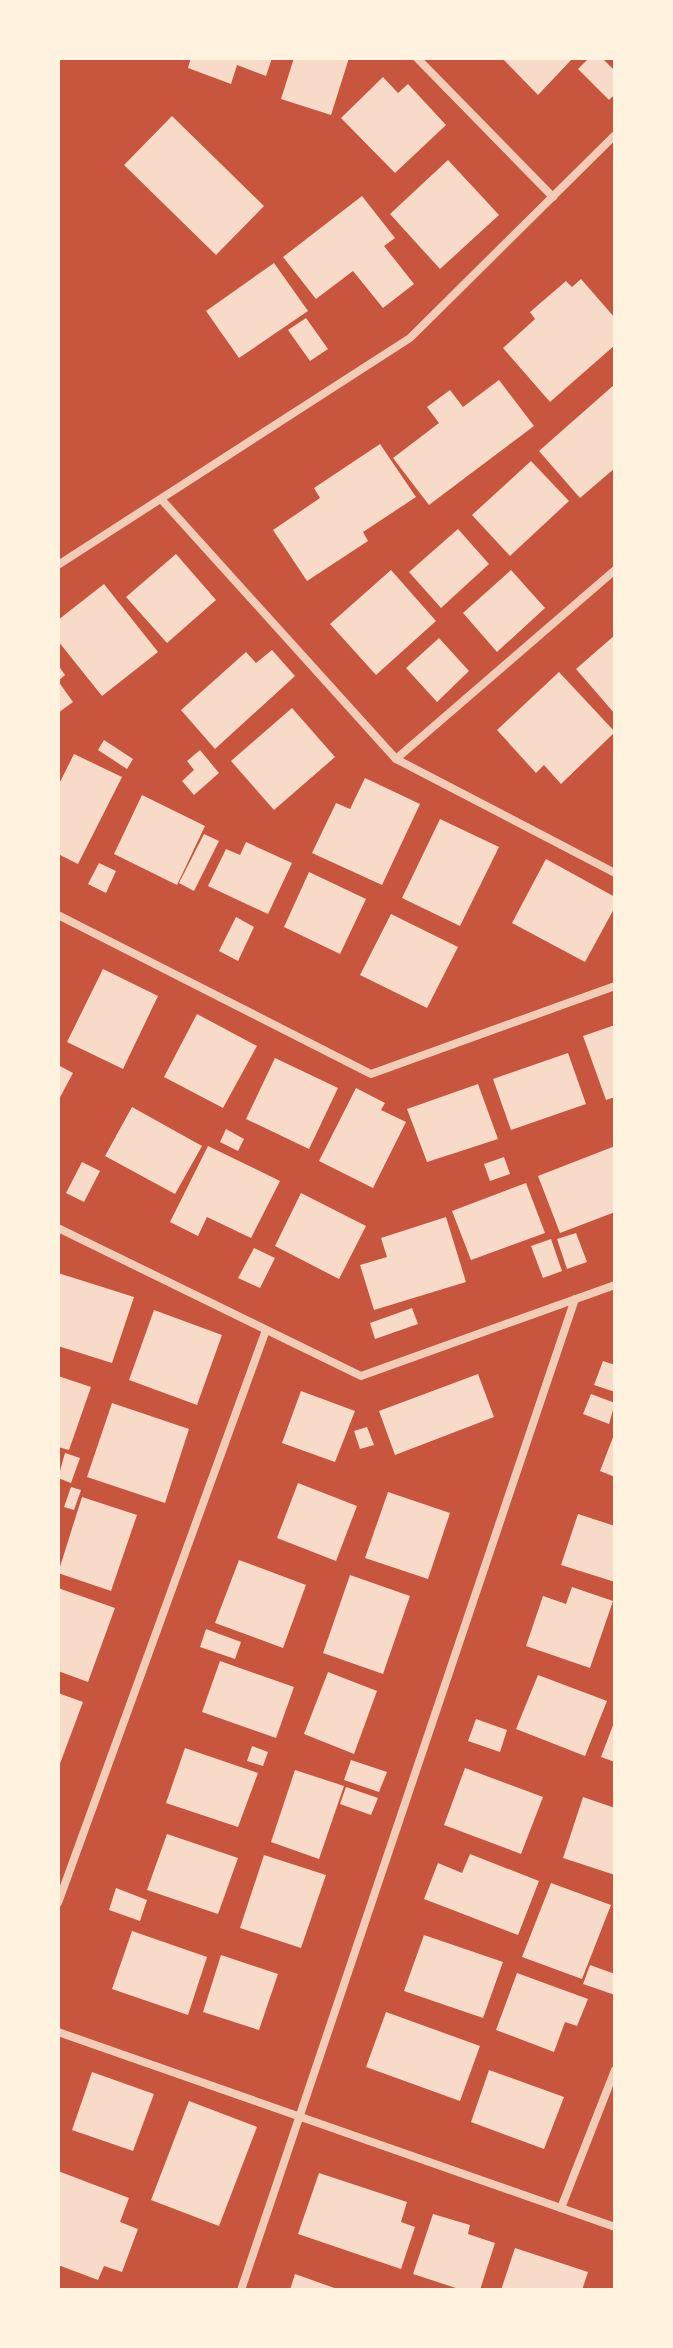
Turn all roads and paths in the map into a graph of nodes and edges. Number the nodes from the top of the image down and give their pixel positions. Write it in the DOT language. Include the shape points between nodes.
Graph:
graph roads {
  1 [pos="417,58"];
  2 [pos="615,135"];
  3 [pos="553,197"];
  4 [pos="161,499"];
  5 [pos="58,565"];
  6 [pos="615,570"];
  7 [pos="396,759"];
  8 [pos="615,873"];
  9 [pos="58,915"];
  10 [pos="615,986"];
  11 [pos="58,1228"];
  12 [pos="615,1285"];
  13 [pos="575,1299"];
  14 [pos="266,1330"];
  15 [pos="58,1903"];
  16 [pos="58,2032"];
  17 [pos="615,2070"];
  18 [pos="300,2116"];
  19 [pos="561,2208"];
  20 [pos="615,2227"];
  21 [pos="241,2290"];
  1 -- 3 [label="street"];
  2 -- 3 [label="street"];
  3 -- 4 [label="street" via="410,338"];
  4 -- 5 [label="street"];
  4 -- 7 [label="street"];
  6 -- 7 [label="street"];
  7 -- 8 [label="street"];
  9 -- 10 [label="street" via="371,1074"];
  11 -- 14 [label="street"];
  12 -- 13 [label="street"];
  13 -- 14 [label="street" via="361,1376"];
  13 -- 18 [label="street"];
  14 -- 15 [label="street"];
  16 -- 18 [label="street"];
  17 -- 19 [label="street"];
  18 -- 19 [label="street"];
  18 -- 21 [label="street"];
  19 -- 20 [label="street"];
}
